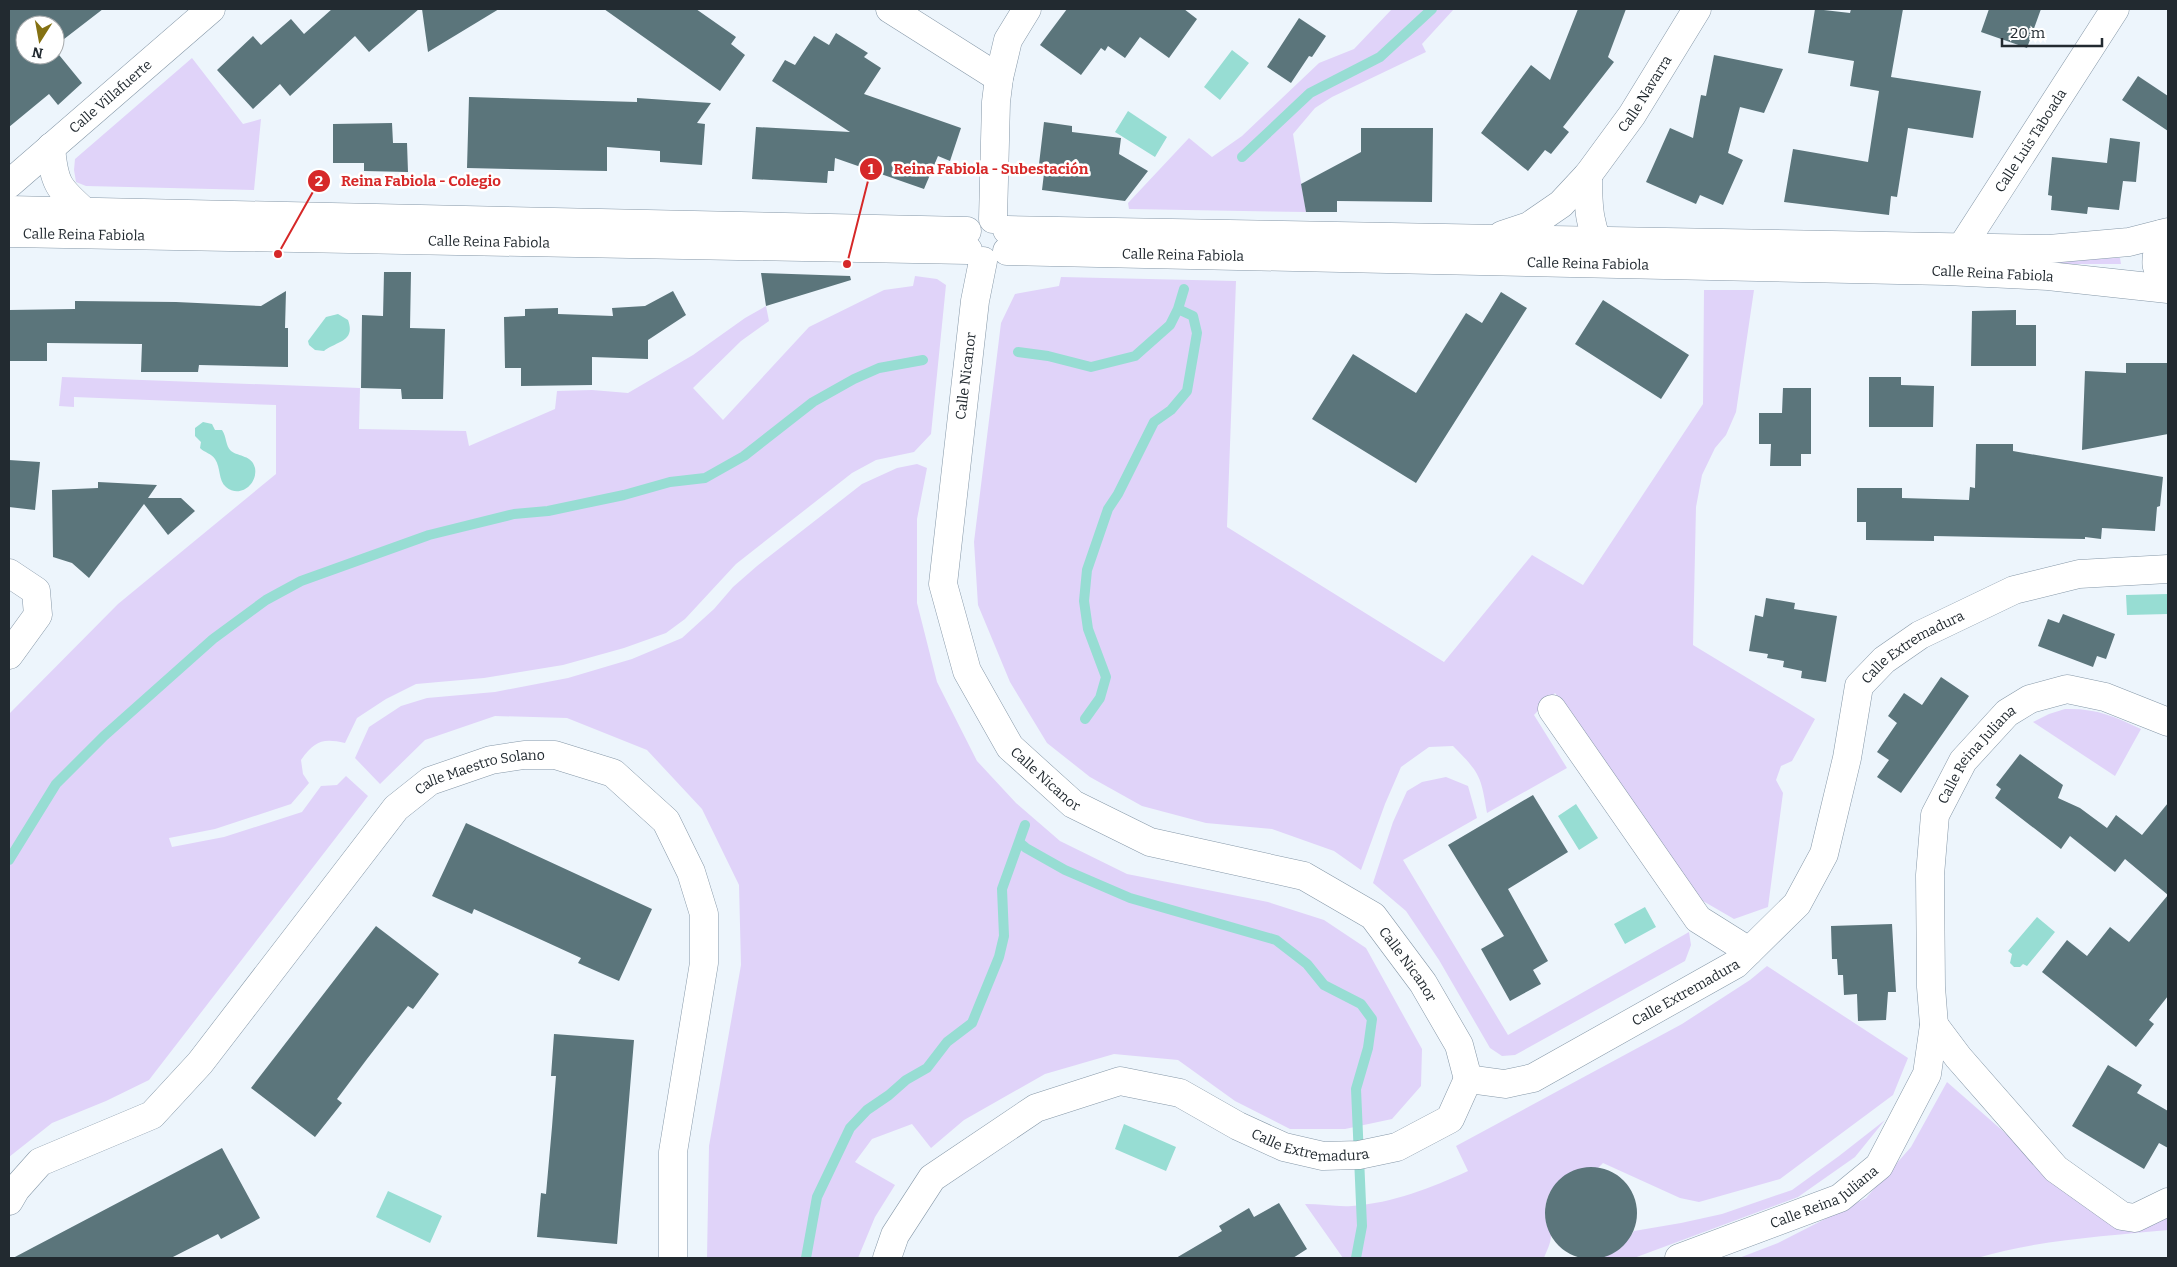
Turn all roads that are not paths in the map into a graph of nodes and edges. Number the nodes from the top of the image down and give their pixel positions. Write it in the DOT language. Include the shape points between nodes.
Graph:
graph roads {
  1 [pos="211,9"];
  2 [pos="890,9"];
  3 [pos="1027,9"];
  4 [pos="1697,9"];
  5 [pos="2115,9"];
  6 [pos="999,78"];
  7 [pos="51,147"];
  8 [pos="1588,175"];
  9 [pos="9,184"];
  10 [pos="9,210"];
  11 [pos="85,212"];
  12 [pos="9,233"];
  13 [pos="2164,233"];
  14 [pos="1488,240"];
  15 [pos="988,241"];
  16 [pos="1597,242"];
  17 [pos="1962,248"];
  18 [pos="1616,264"];
  19 [pos="1946,270"];
  20 [pos="2168,284"];
  21 [pos="2168,289"];
  22 [pos="2168,569"];
  23 [pos="9,573"];
  24 [pos="9,655"];
  25 [pos="1552,709"];
  26 [pos="2168,722"];
  27 [pos="1749,951"];
  28 [pos="1934,1025"];
  29 [pos="1468,1079"];
  30 [pos="9,1201"];
  31 [pos="2168,1202"];
  32 [pos="674,1258"];
  33 [pos="888,1258"];
  34 [pos="1679,1258"];
  1 -- 7 [label="street, Calle Villafuerte"];
  2 -- 6 [label="street"];
  3 -- 6 [label="street, Calle Nicanor" via="1008,40"];
  4 -- 8 [label="street, Calle Navarra" via="1632,114"];
  5 -- 17 [label="street, Calle Luis Taboada"];
  6 -- 15 [label="street, Calle Nicanor"];
  7 -- 9 [label="street, Calle Villafuerte"];
  7 -- 11 [label="street, Calle Reina Fabiola" via="53,174 62,192"];
  8 -- 14 [label="street, Calle Navarra" via="1561,204 1529,226"];
  8 -- 16 [label="street" via="1588,206"];
  10 -- 11 [label="street, Calle Reina Fabiola"];
  11 -- 15 [label="street, Calle Reina Fabiola"];
  12 -- 15 [label="street, Calle Reina Fabiola"];
  13 -- 17 [label="street, Calle Reina Fabiola" via="2129,242 2049,249"];
  13 -- 20 [label="street, Calle Reina Fabiola" via="2156,266"];
  14 -- 15 [label="street, Calle Reina Fabiola"];
  14 -- 16 [label="street, Calle Reina Fabiola"];
  15 -- 18 [label="street, Calle Reina Fabiola"];
  15 -- 29 [label="street, Calle Nicanor" via="974,311 943,584 967,671 1010,747 1073,804 1150,842 1304,876 1373,916 1423,984 1459,1045"];
  16 -- 17 [label="street, Calle Reina Fabiola"];
  16 -- 18 [label="street"];
  17 -- 19 [label="street, Calle Luis Taboada"];
  18 -- 19 [label="street, Calle Reina Fabiola"];
  19 -- 21 [label="street, Calle Reina Fabiola" via="2048,276"];
  22 -- 27 [label="street, Calle Extremadura" via="2079,574 2014,590 1920,635 1884,660 1859,686 1847,758 1824,854 1797,904"];
  23 -- 24 [label="street" via="36,591 38,615"];
  25 -- 27 [label="street, Calle Extremadura" via="1698,919"];
  26 -- 28 [label="street, Calle Reina Juliana" via="2105,697 2067,689 2030,699 2007,713 1963,761 1935,815 1930,875"];
  27 -- 29 [label="street, Calle Extremadura" via="1736,964 1714,977 1533,1078 1505,1084"];
  28 -- 31 [label="street" via="2056,1169 2122,1216 2135,1218"];
  28 -- 34 [label="street, Calle Reina Juliana" via="1927,1074 1879,1166 1840,1198"];
  29 -- 33 [label="street, Calle Extremadura" via="1450,1119 1397,1147 1359,1155 1323,1156 1276,1144 1180,1093 1120,1081 1036,1108 932,1178 895,1236"];
  30 -- 32 [label="street, Calle Maestro Solano" via="40,1162 152,1115 200,1063 396,808 430,782 490,760 555,755 613,773 666,821 691,872 704,914 704,963 673,1152"];
}
